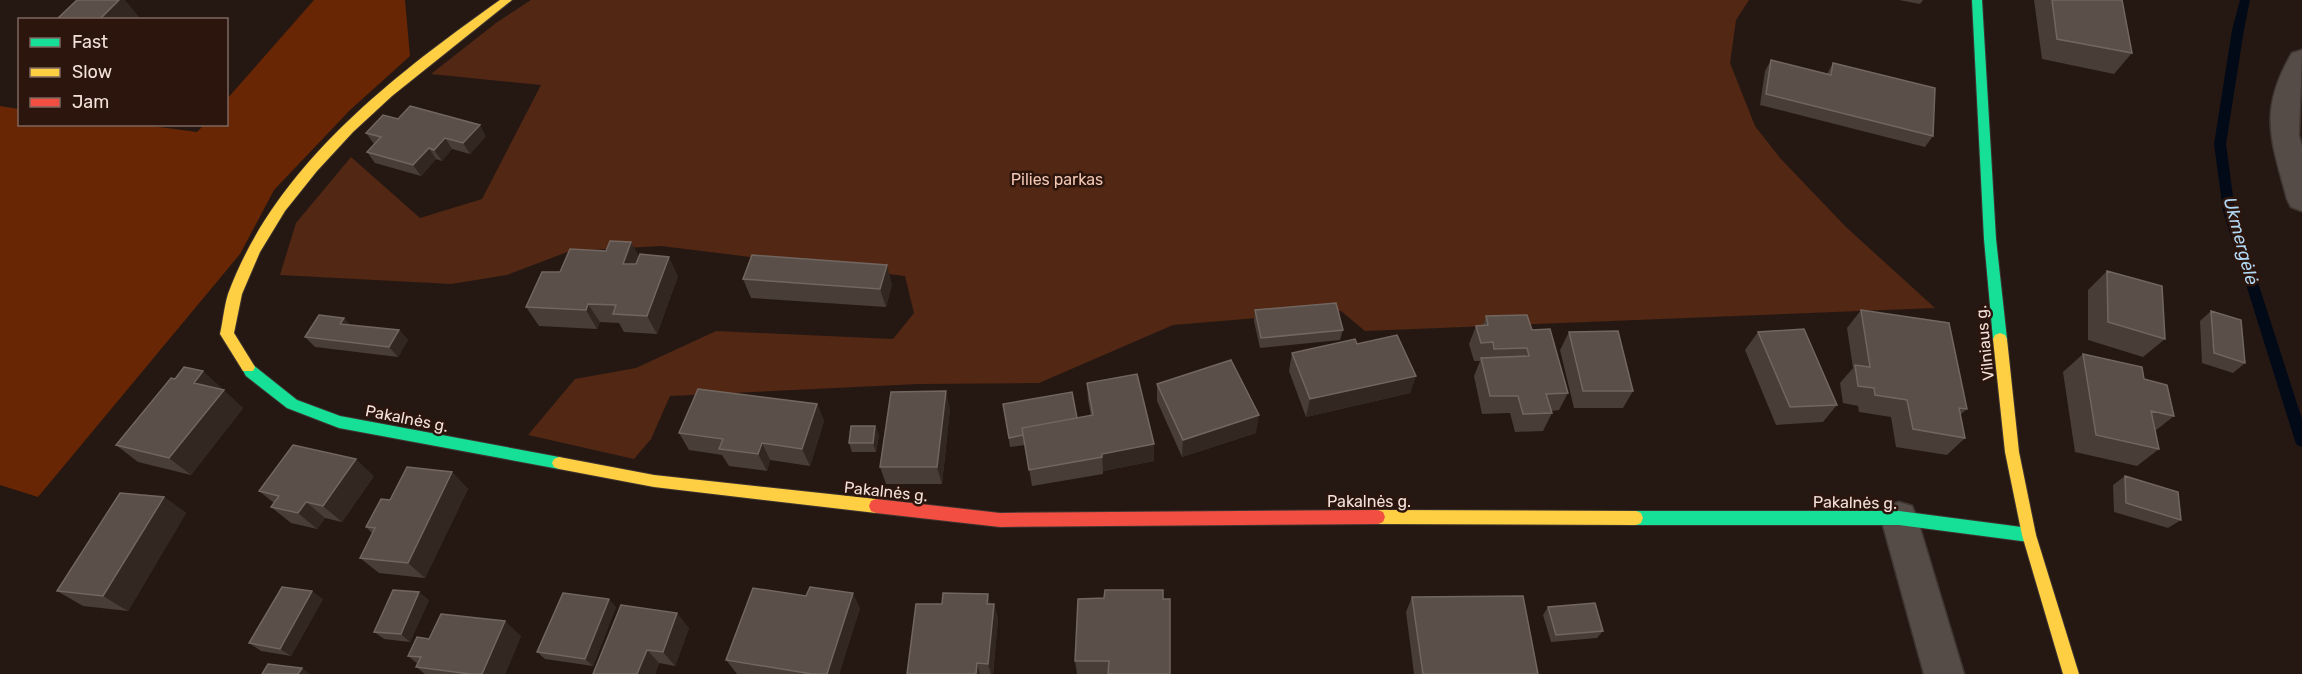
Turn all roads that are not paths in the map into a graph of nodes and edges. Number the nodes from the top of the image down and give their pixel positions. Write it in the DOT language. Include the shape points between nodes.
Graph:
graph roads {
  1 [pos="507,0"];
  2 [pos="1977,0"];
  3 [pos="2302,60"];
  4 [pos="2302,199"];
  5 [pos="1899,518"];
  6 [pos="2030,535"];
  7 [pos="1944,674"];
  8 [pos="2071,674"];
  1 -- 5 [label="street, Pakalnės g." via="422,63 326,152 288,196 255,248 235,295 227,334 251,372 292,404 339,422 654,481 1000,520"];
  2 -- 6 [label="street, Vilniaus g." via="1998,327 2012,452"];
  3 -- 4 [label="street" via="2286,97 2284,135"];
  5 -- 6 [label="street, Pakalnės g."];
  5 -- 7 [label="street"];
  6 -- 8 [label="street, Vilniaus g."];
}
